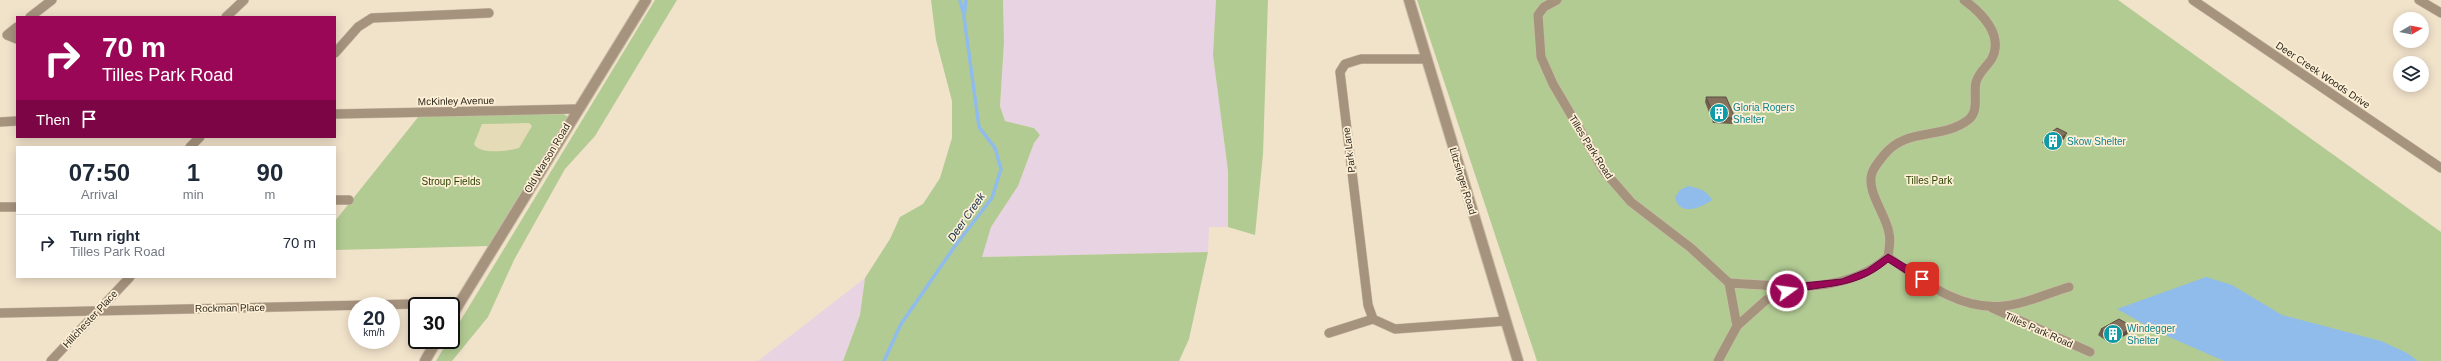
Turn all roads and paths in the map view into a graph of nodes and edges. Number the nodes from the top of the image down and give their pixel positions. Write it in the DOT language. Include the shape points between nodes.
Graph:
graph roads {
  1 [pos="52,0"];
  2 [pos="244,0"];
  3 [pos="646,0"];
  4 [pos="1410,0"];
  5 [pos="1557,0"];
  6 [pos="1964,0"];
  7 [pos="2193,0"];
  8 [pos="2419,0"];
  9 [pos="2441,13"];
  10 [pos="489,14"];
  11 [pos="31,16"];
  12 [pos="227,16"];
  13 [pos="16,28"];
  14 [pos="16,39"];
  15 [pos="336,52"];
  16 [pos="1427,59"];
  17 [pos="577,109"];
  18 [pos="336,114"];
  19 [pos="16,121"];
  20 [pos="0,122"];
  21 [pos="199,138"];
  22 [pos="191,146"];
  23 [pos="2441,168"];
  24 [pos="336,200"];
  25 [pos="349,200"];
  26 [pos="0,207"];
  27 [pos="16,207"];
  28 [pos="1888,257"];
  29 [pos="129,278"];
  30 [pos="1729,283"];
  31 [pos="1804,286"];
  32 [pos="2069,287"];
  33 [pos="460,301"];
  34 [pos="408,304"];
  35 [pos="1988,307"];
  36 [pos="98,311"];
  37 [pos="0,313"];
  38 [pos="1373,319"];
  39 [pos="1506,321"];
  40 [pos="1737,326"];
  41 [pos="1329,333"];
  42 [pos="432,349"];
  43 [pos="2090,352"];
  44 [pos="51,361"];
  45 [pos="425,361"];
  46 [pos="1518,361"];
  47 [pos="1718,361"];
  1 -- 11 [label="street"];
  2 -- 12 [label="street"];
  3 -- 17 [label="street, Old Warson Road"];
  4 -- 16 [label="street, Litzsinger Road"];
  5 -- 30 [label="street, Tilles Park Road" via="1544,7 1538,15 1541,57 1553,84 1604,171 1631,202 1691,248"];
  6 -- 28 [label="street" via="1978,10 1989,24 1996,45 1995,52 1976,82 1974,114 1969,120 1904,137 1885,152 1872,174 1874,192 1891,236"];
  7 -- 23 [label="street, Deer Creek Woods Drive"];
  8 -- 9 [label="street"];
  10 -- 15 [label="street" via="372,18 358,27"];
  13 -- 14 [label="street" via="7,35"];
  16 -- 38 [label="street, Park Lane" via="1361,59 1342,62 1340,74 1368,305"];
  16 -- 39 [label="street, Litzsinger Road"];
  17 -- 18 [label="street, McKinley Avenue"];
  17 -- 33 [label="street, Old Warson Road"];
  19 -- 20 [label="street"];
  21 -- 22 [label="street"];
  24 -- 25 [label="street"];
  26 -- 27 [label="street"];
  28 -- 31 [label="street" via="1870,272 1843,282"];
  28 -- 35 [label="street, Tilles Park Road" via="1944,292 1964,301"];
  29 -- 36 [label="street, Hillchester Place"];
  30 -- 31 [label="street"];
  30 -- 40 [label="street"];
  31 -- 40 [label="street" via="1766,300"];
  32 -- 35 [label="street, Tilles Park Road" via="2013,305"];
  34 -- 36 [label="street, Rockman Place"];
  35 -- 43 [label="street, Tilles Park Road"];
  36 -- 37 [label="street, Rockman Place"];
  36 -- 44 [label="street, Hillchester Place"];
  38 -- 39 [label="street" via="1395,329"];
  38 -- 41 [label="street"];
  39 -- 46 [label="street, Litzsinger Road"];
  40 -- 47 [label="street"];
  42 -- 45 [label="street"];
}
